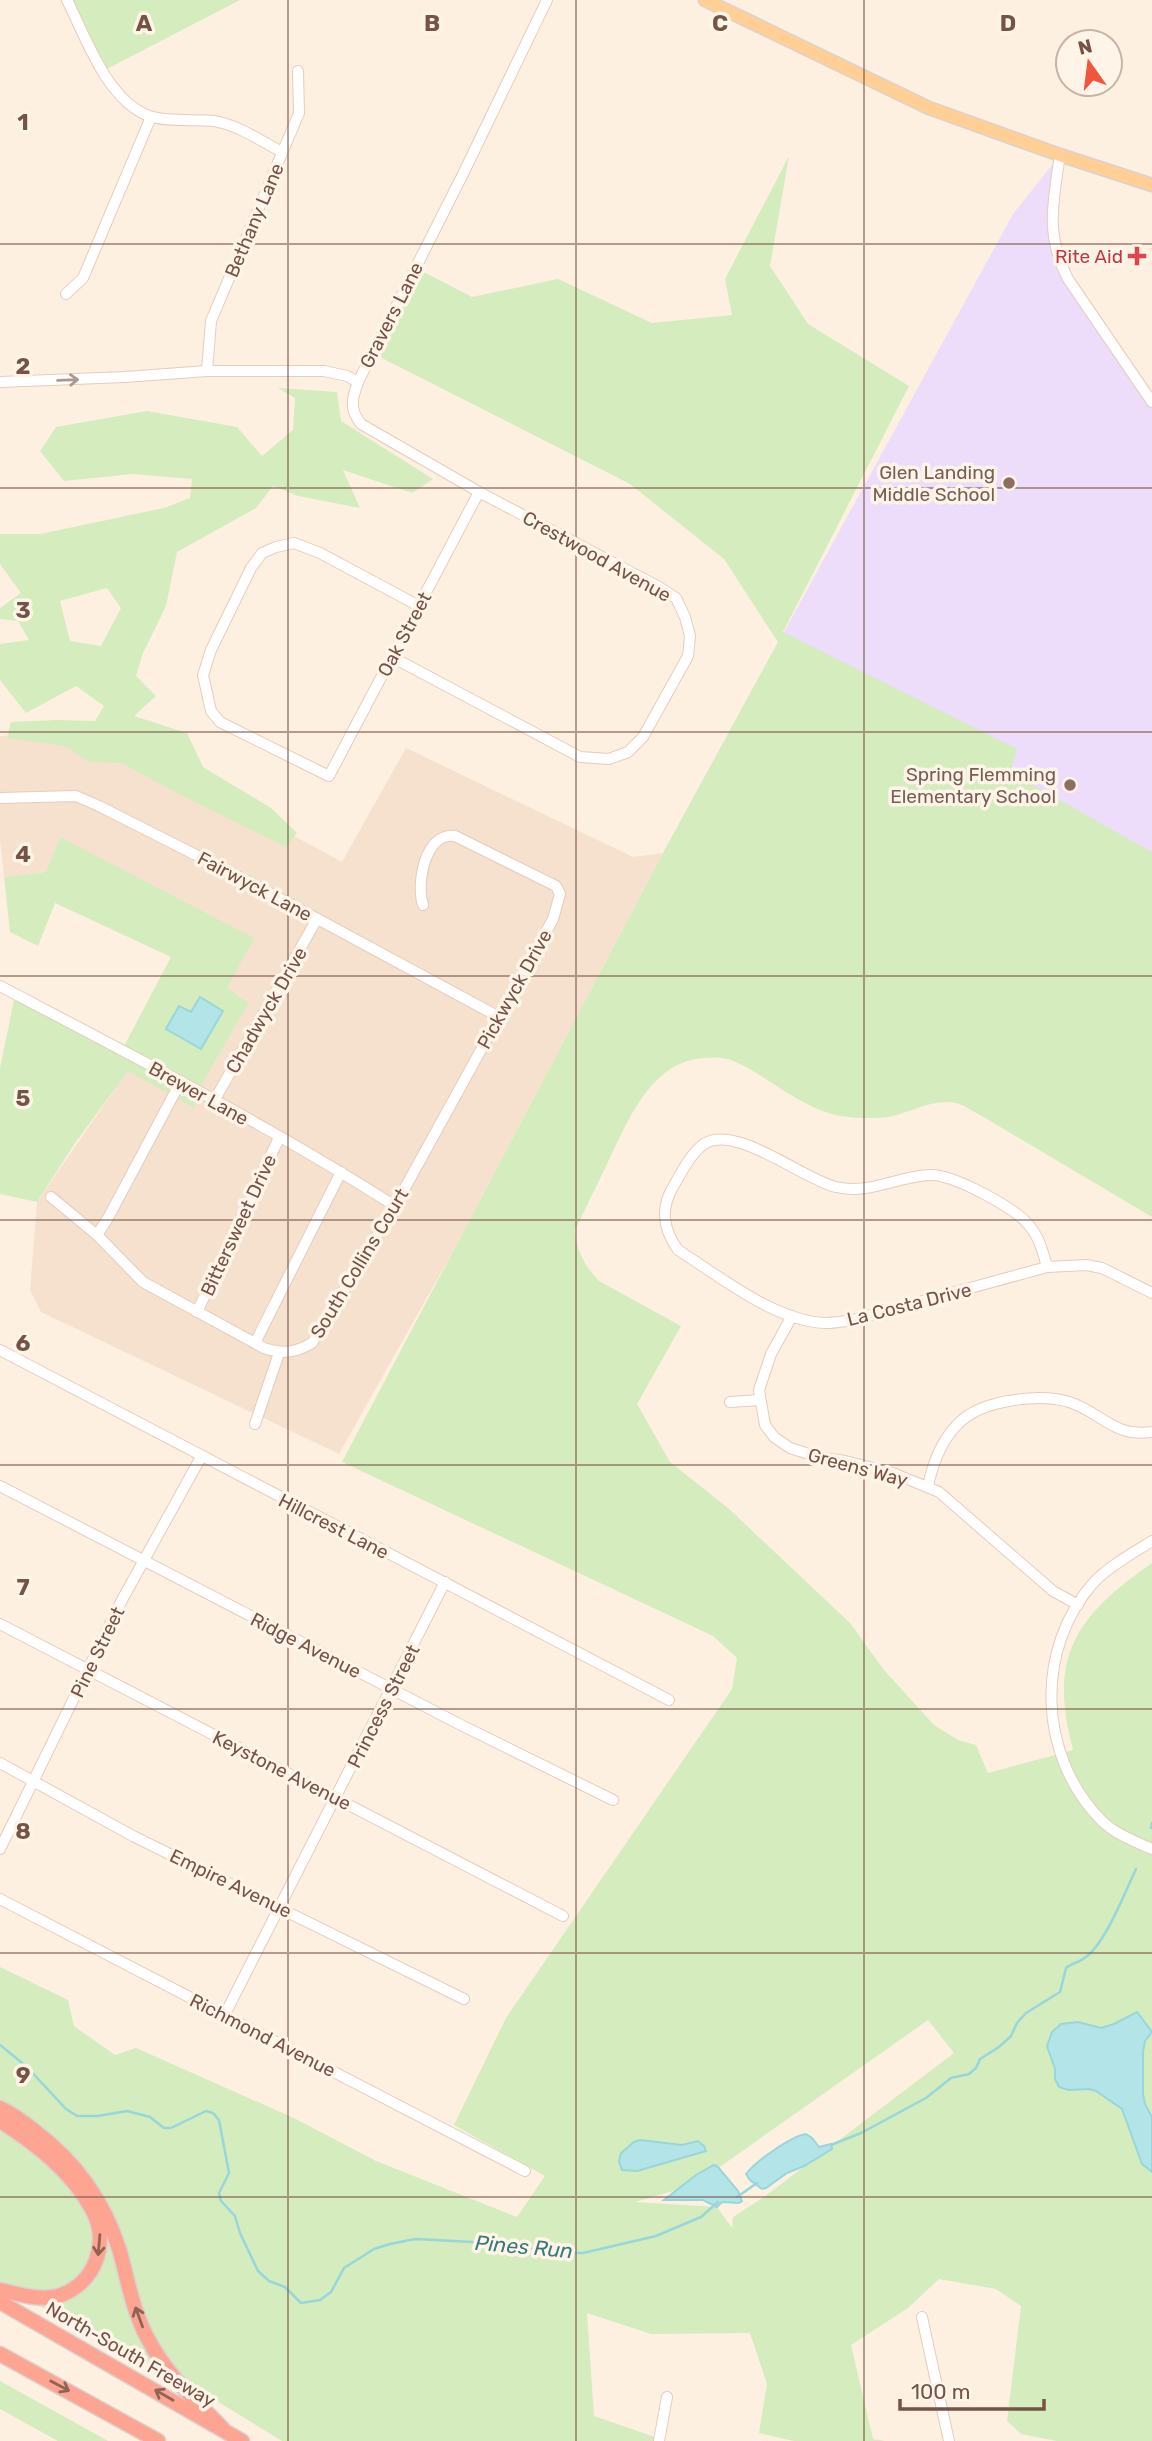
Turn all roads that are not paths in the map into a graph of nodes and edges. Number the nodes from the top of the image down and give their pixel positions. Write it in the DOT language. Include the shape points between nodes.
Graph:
graph roads {
  1 [pos="67,0"];
  2 [pos="547,0"];
  3 [pos="705,0"];
  4 [pos="298,71"];
  5 [pos="150,117"];
  6 [pos="282,152"];
  7 [pos="1060,155"];
  8 [pos="1152,185"];
  9 [pos="66,293"];
  10 [pos="207,371"];
  11 [pos="0,382"];
  12 [pos="358,382"];
  13 [pos="1152,402"];
  14 [pos="479,492"];
  15 [pos="419,606"];
  16 [pos="392,657"];
  17 [pos="0,798"];
  18 [pos="423,905"];
  19 [pos="317,919"];
  20 [pos="0,986"];
  21 [pos="499,1017"];
  22 [pos="181,1082"];
  23 [pos="460,1087"];
  24 [pos="214,1101"];
  25 [pos="279,1138"];
  26 [pos="341,1172"];
  27 [pos="51,1197"];
  28 [pos="395,1206"];
  29 [pos="97,1235"];
  30 [pos="1047,1267"];
  31 [pos="1152,1293"];
  32 [pos="197,1312"];
  33 [pos="792,1316"];
  34 [pos="255,1343"];
  35 [pos="0,1350"];
  36 [pos="279,1353"];
  37 [pos="760,1400"];
  38 [pos="730,1402"];
  39 [pos="255,1424"];
  40 [pos="1152,1432"];
  41 [pos="201,1457"];
  42 [pos="0,1486"];
  43 [pos="928,1486"];
  44 [pos="1152,1541"];
  45 [pos="145,1562"];
  46 [pos="445,1582"];
  47 [pos="1078,1605"];
  48 [pos="0,1624"];
  49 [pos="88,1669"];
  50 [pos="393,1689"];
  51 [pos="669,1700"];
  52 [pos="0,1763"];
  53 [pos="33,1781"];
  54 [pos="336,1798"];
  55 [pos="613,1800"];
  56 [pos="0,1849"];
  57 [pos="1152,1849"];
  58 [pos="0,1899"];
  59 [pos="281,1907"];
  60 [pos="563,1916"];
  61 [pos="464,1999"];
  62 [pos="224,2016"];
  63 [pos="0,2108"];
  64 [pos="0,2121"];
  65 [pos="525,2171"];
  66 [pos="0,2290"];
  67 [pos="0,2302"];
  68 [pos="922,2317"];
  69 [pos="0,2354"];
  70 [pos="667,2397"];
  71 [pos="223,2429"];
  72 [pos="158,2441"];
  73 [pos="242,2441"];
  74 [pos="659,2441"];
  75 [pos="949,2441"];
  1 -- 5 [label="street" via="108,81 128,104"];
  2 -- 12 [label="street, Gravers Lane"];
  3 -- 7 [label="main road" via="929,108"];
  4 -- 6 [label="street, Bethany Lane" via="299,113"];
  5 -- 6 [label="street" via="217,122"];
  5 -- 9 [label="street" via="83,278"];
  6 -- 10 [label="street, Bethany Lane" via="211,321"];
  7 -- 8 [label="main road"];
  7 -- 13 [label="street" via="1051,212 1060,263"];
  11 -- 10 [label="street, Gravers Lane, one-way"];
  10 -- 12 [label="street, Gravers Lane" via="324,371"];
  12 -- 14 [label="street, Crestwood Avenue" via="351,405 361,424"];
  14 -- 15 [label="street, Oak Street"];
  14 -- 16 [label="street, Crestwood Avenue" via="676,598 690,636 688,656 643,737 628,752 609,759 580,757"];
  15 -- 16 [label="street, Oak Street"];
  15 -- 16 [label="street, Oak Street" via="320,552 294,543 276,547 262,553 251,568 203,675 211,711 220,722 329,776"];
  17 -- 19 [label="street, Fairwyck Lane" via="76,796"];
  18 -- 21 [label="street, Pickwyck Drive" via="418,885 428,853 443,836 455,836 556,886 559,904 553,919"];
  19 -- 21 [label="street, Fairwyck Lane"];
  19 -- 24 [label="street, Chadwyck Drive"];
  20 -- 22 [label="street, Brewer Lane"];
  21 -- 23 [label="street, Pickwyck Drive"];
  22 -- 24 [label="street, Brewer Lane"];
  22 -- 29 [label="street"];
  23 -- 28 [label="street, South Collins Court"];
  24 -- 25 [label="street, Brewer Lane"];
  25 -- 26 [label="street, Brewer Lane"];
  25 -- 32 [label="street, Bittersweet Drive"];
  26 -- 28 [label="street, Brewer Lane"];
  26 -- 34 [label="street"];
  27 -- 29 [label="street"];
  28 -- 36 [label="street, South Collins Court" via="312,1343 301,1350"];
  29 -- 32 [label="street" via="143,1282"];
  30 -- 31 [label="street, La Costa Drive" via="1102,1268"];
  30 -- 33 [label="street, La Costa Drive" via="853,1320 824,1323"];
  30 -- 33 [label="street, La Costa Drive" via="1038,1238 1027,1223 950,1177 931,1175 851,1190 834,1187 730,1140 705,1143 666,1199 664,1219 671,1239 689,1257"];
  32 -- 34 [label="street"];
  33 -- 37 [label="street, Greens Way" via="771,1354"];
  34 -- 36 [label="street"];
  35 -- 41 [label="street, Hillcrest Lane"];
  36 -- 39 [label="street"];
  37 -- 38 [label="street"];
  37 -- 43 [label="street, Greens Way" via="765,1425 790,1448"];
  40 -- 43 [label="street" via="1128,1433 1069,1402 1047,1397 996,1405 971,1414 952,1431 933,1464"];
  41 -- 45 [label="street, Pine Street"];
  41 -- 46 [label="street, Hillcrest Lane"];
  42 -- 45 [label="street, Ridge Avenue"];
  43 -- 47 [label="street, Greens Way" via="1053,1591"];
  44 -- 47 [label="street" via="1096,1580"];
  45 -- 49 [label="street, Pine Street"];
  45 -- 50 [label="street, Ridge Avenue"];
  46 -- 50 [label="street, Princess Street"];
  46 -- 51 [label="street, Hillcrest Lane"];
  47 -- 57 [label="street" via="1057,1650 1050,1685 1060,1754 1070,1778 1102,1821 1123,1837"];
  48 -- 49 [label="street, Keystone Avenue"];
  49 -- 53 [label="street, Pine Street"];
  49 -- 54 [label="street, Keystone Avenue"];
  50 -- 54 [label="street, Princess Street"];
  50 -- 55 [label="street, Ridge Avenue"];
  52 -- 53 [label="street, Empire Avenue"];
  53 -- 56 [label="street, Pine Street"];
  53 -- 59 [label="street, Empire Avenue" via="133,1836"];
  54 -- 59 [label="street, Princess Street"];
  54 -- 60 [label="street, Keystone Avenue"];
  58 -- 62 [label="street, Richmond Avenue"];
  59 -- 61 [label="street, Empire Avenue"];
  59 -- 62 [label="street, Princess Street"];
  62 -- 65 [label="street, Richmond Avenue"];
  71 -- 63 [label="highway, one-way" via="158,2357 146,2337 107,2217 91,2188 51,2143"];
  64 -- 66 [label="highway, one-way" via="56,2162 78,2187 97,2221 100,2244 88,2277 58,2296 41,2298"];
  71 -- 67 [label="highway, North-South Freeway, one-way"];
  68 -- 75 [label="street"];
  69 -- 72 [label="highway, one-way"];
  70 -- 74 [label="street"];
  71 -- 73 [label="highway, North-South Freeway"];
}
